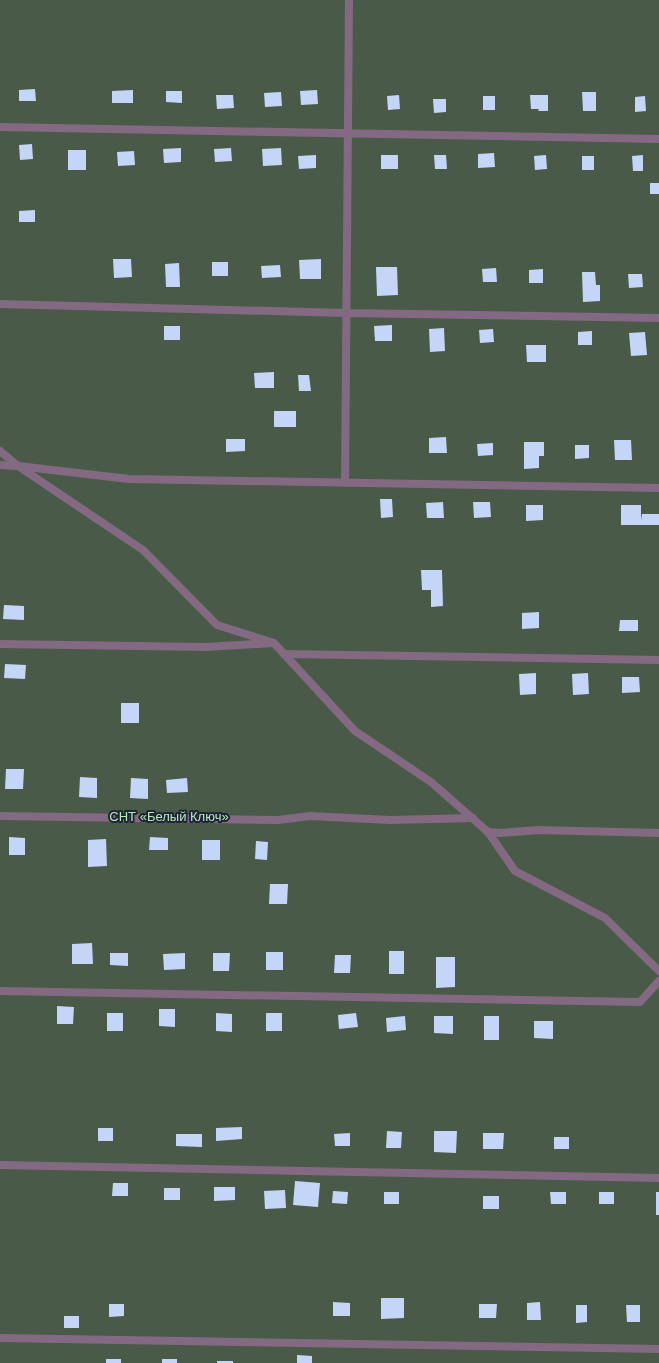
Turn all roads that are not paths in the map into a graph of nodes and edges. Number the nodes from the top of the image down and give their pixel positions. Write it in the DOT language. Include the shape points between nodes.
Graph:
graph roads {
  1 [pos="349,0"];
  2 [pos="0,127"];
  3 [pos="348,134"];
  4 [pos="659,140"];
  5 [pos="0,304"];
  6 [pos="346,313"];
  7 [pos="659,318"];
  8 [pos="0,451"];
  9 [pos="0,465"];
  10 [pos="18,466"];
  11 [pos="345,483"];
  12 [pos="659,488"];
  13 [pos="274,643"];
  14 [pos="0,644"];
  15 [pos="284,654"];
  16 [pos="659,660"];
  17 [pos="0,816"];
  18 [pos="472,818"];
  19 [pos="488,832"];
  20 [pos="659,833"];
  21 [pos="659,971"];
  22 [pos="659,981"];
  23 [pos="0,991"];
  24 [pos="0,1165"];
  25 [pos="659,1178"];
  26 [pos="0,1338"];
  27 [pos="659,1349"];
  1 -- 3 [label="street"];
  2 -- 3 [label="street"];
  3 -- 4 [label="street"];
  3 -- 6 [label="street"];
  5 -- 6 [label="street"];
  6 -- 7 [label="street"];
  6 -- 11 [label="street"];
  8 -- 10 [label="street"];
  9 -- 10 [label="street"];
  10 -- 11 [label="street" via="129,480"];
  10 -- 13 [label="street" via="143,550 217,625"];
  11 -- 12 [label="street"];
  13 -- 14 [label="street" via="206,647"];
  13 -- 15 [label="street"];
  15 -- 16 [label="street"];
  15 -- 18 [label="street" via="355,731 431,782"];
  17 -- 18 [label="street" via="278,820 310,816 390,820"];
  18 -- 19 [label="street"];
  19 -- 20 [label="street" via="538,830"];
  19 -- 21 [label="street" via="515,871 604,918"];
  22 -- 23 [label="street" via="640,1002"];
  24 -- 25 [label="street"];
  26 -- 27 [label="street"];
}
